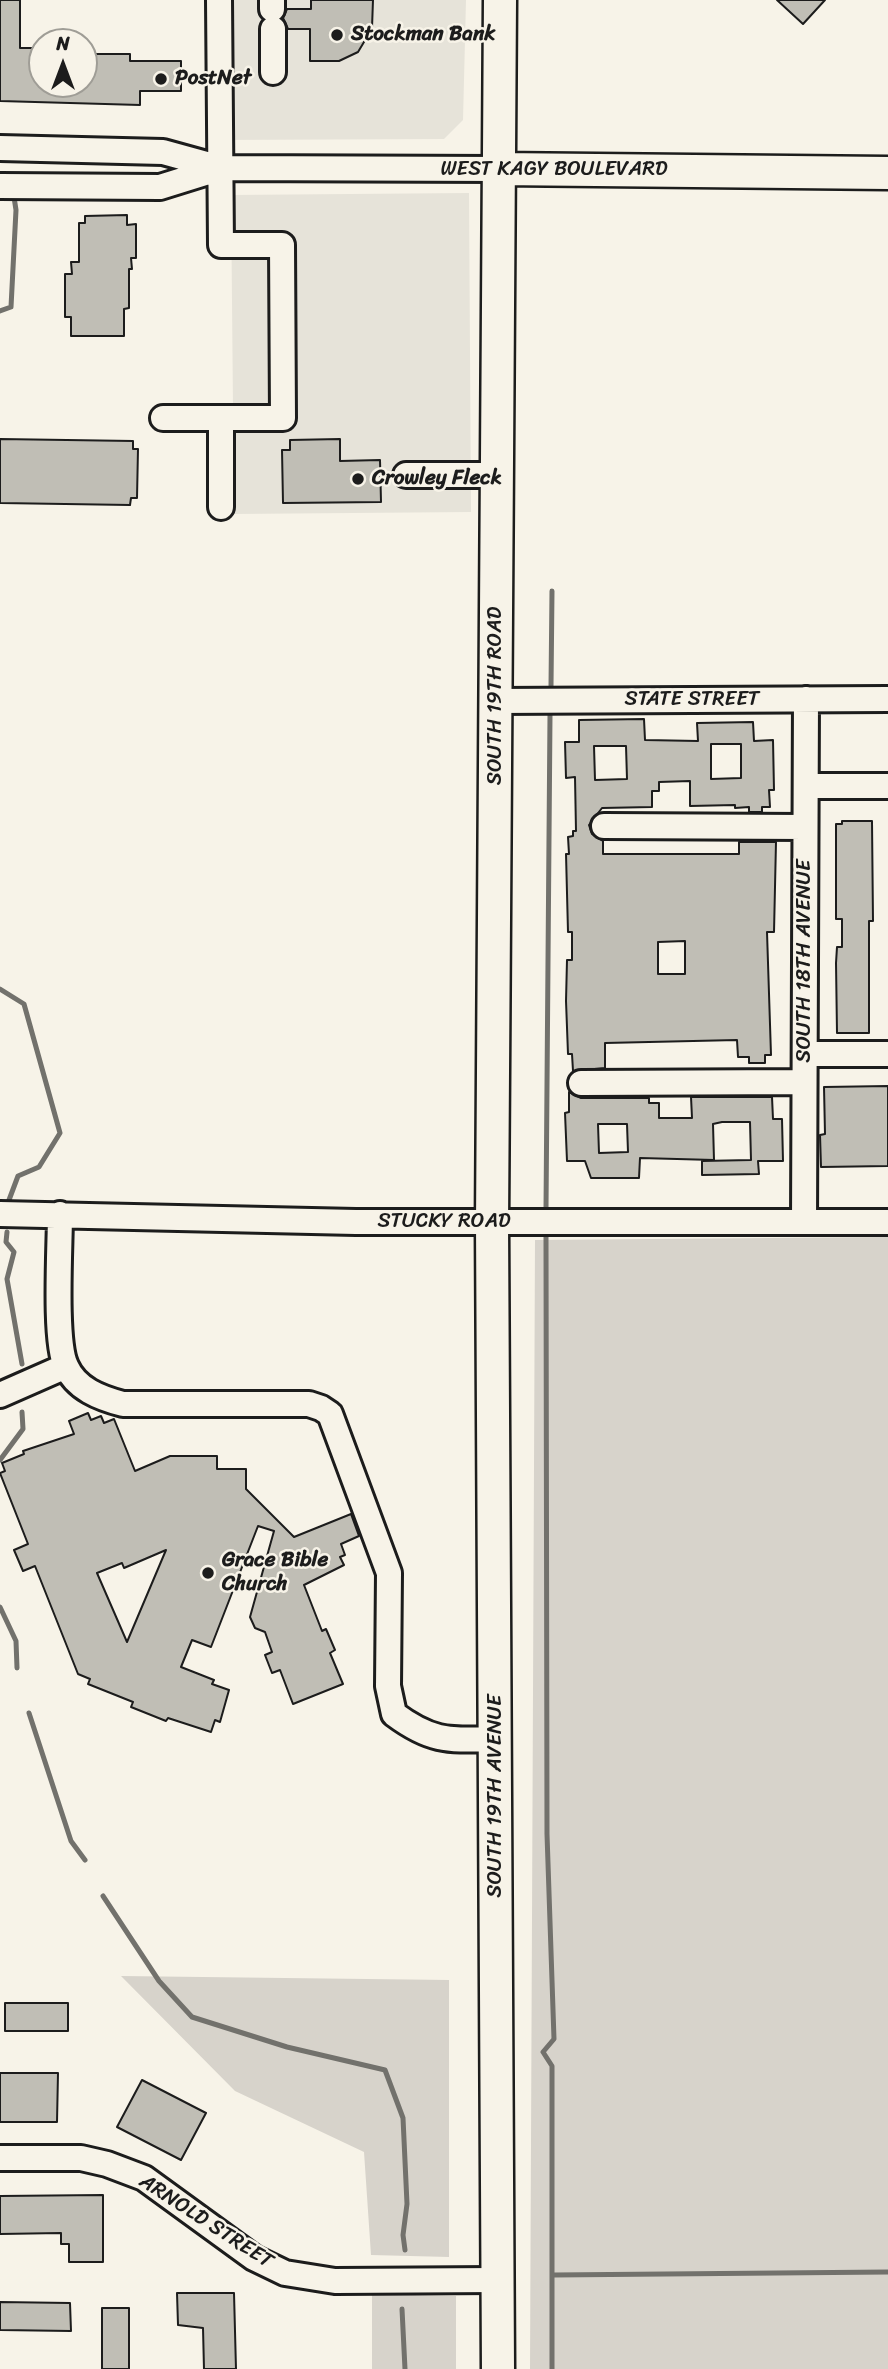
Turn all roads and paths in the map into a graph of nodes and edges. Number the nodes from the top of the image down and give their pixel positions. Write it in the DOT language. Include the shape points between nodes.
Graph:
graph roads {
  1 [pos="219,0"];
  2 [pos="500,0"];
  3 [pos="272,12"];
  4 [pos="273,72"];
  5 [pos="0,148"];
  6 [pos="95,150"];
  7 [pos="0,155"];
  8 [pos="221,167"];
  9 [pos="499,169"];
  10 [pos="888,173"];
  11 [pos="7,186"];
  12 [pos="163,418"];
  13 [pos="221,418"];
  14 [pos="406,475"];
  15 [pos="498,475"];
  16 [pos="221,507"];
  17 [pos="806,699"];
  18 [pos="888,699"];
  19 [pos="496,701"];
  20 [pos="806,786"];
  21 [pos="888,786"];
  22 [pos="604,826"];
  23 [pos="805,827"];
  24 [pos="805,1054"];
  25 [pos="888,1054"];
  26 [pos="804,1082"];
  27 [pos="581,1083"];
  28 [pos="0,1213"];
  29 [pos="60,1214"];
  30 [pos="804,1222"];
  31 [pos="888,1222"];
  32 [pos="492,1223"];
  33 [pos="66,1366"];
  34 [pos="0,1395"];
  35 [pos="497,1740"];
  36 [pos="0,2158"];
  37 [pos="497,2280"];
  38 [pos="498,2369"];
  1 -- 8 [label="street"];
  2 -- 9 [label="main road"];
  3 -- 4 [label="street"];
  5 -- 6 [label="street, WEST KAGY BOULEVARD"];
  6 -- 7 [label="street" via="59,156"];
  6 -- 8 [label="street, WEST KAGY BOULEVARD" via="163,152"];
  8 -- 9 [label="street, WEST KAGY BOULEVARD"];
  8 -- 11 [label="street, WEST KAGY BOULEVARD" via="160,187"];
  8 -- 13 [label="street" via="221,245 282,245 283,406 283,418"];
  9 -- 10 [label="main road, WEST KAGY BOULEVARD"];
  9 -- 15 [label="main road, SOUTH 19TH ROAD"];
  12 -- 13 [label="street"];
  13 -- 16 [label="street"];
  14 -- 15 [label="street"];
  15 -- 19 [label="main road, SOUTH 19TH ROAD"];
  17 -- 18 [label="street, STATE STREET"];
  17 -- 19 [label="street, STATE STREET"];
  17 -- 20 [label="street, SOUTH 18TH AVENUE"];
  19 -- 32 [label="main road, SOUTH 19TH ROAD"];
  20 -- 21 [label="street"];
  20 -- 23 [label="street, SOUTH 18TH AVENUE"];
  22 -- 23 [label="street"];
  23 -- 24 [label="street, SOUTH 18TH AVENUE"];
  24 -- 25 [label="street"];
  24 -- 26 [label="street, SOUTH 18TH AVENUE"];
  26 -- 27 [label="street"];
  26 -- 30 [label="street, SOUTH 18TH AVENUE"];
  28 -- 29 [label="street, STUCKY ROAD"];
  29 -- 32 [label="street, STUCKY ROAD"];
  29 -- 33 [label="street" via="61,1343"];
  30 -- 31 [label="street, STUCKY ROAD"];
  30 -- 32 [label="street, STUCKY ROAD"];
  32 -- 35 [label="main road, SOUTH 19TH AVENUE"];
  33 -- 34 [label="street"];
  33 -- 35 [label="street" via="79,1384 98,1397 123,1404 309,1404 330,1414 389,1573 388,1686 394,1714 417,1731 444,1740"];
  35 -- 37 [label="main road, SOUTH 19TH AVENUE"];
  36 -- 37 [label="street, ARNOLD STREET" via="80,2158 132,2173 254,2258 285,2273 335,2281"];
  37 -- 38 [label="main road, SOUTH 19TH AVENUE"];
}
